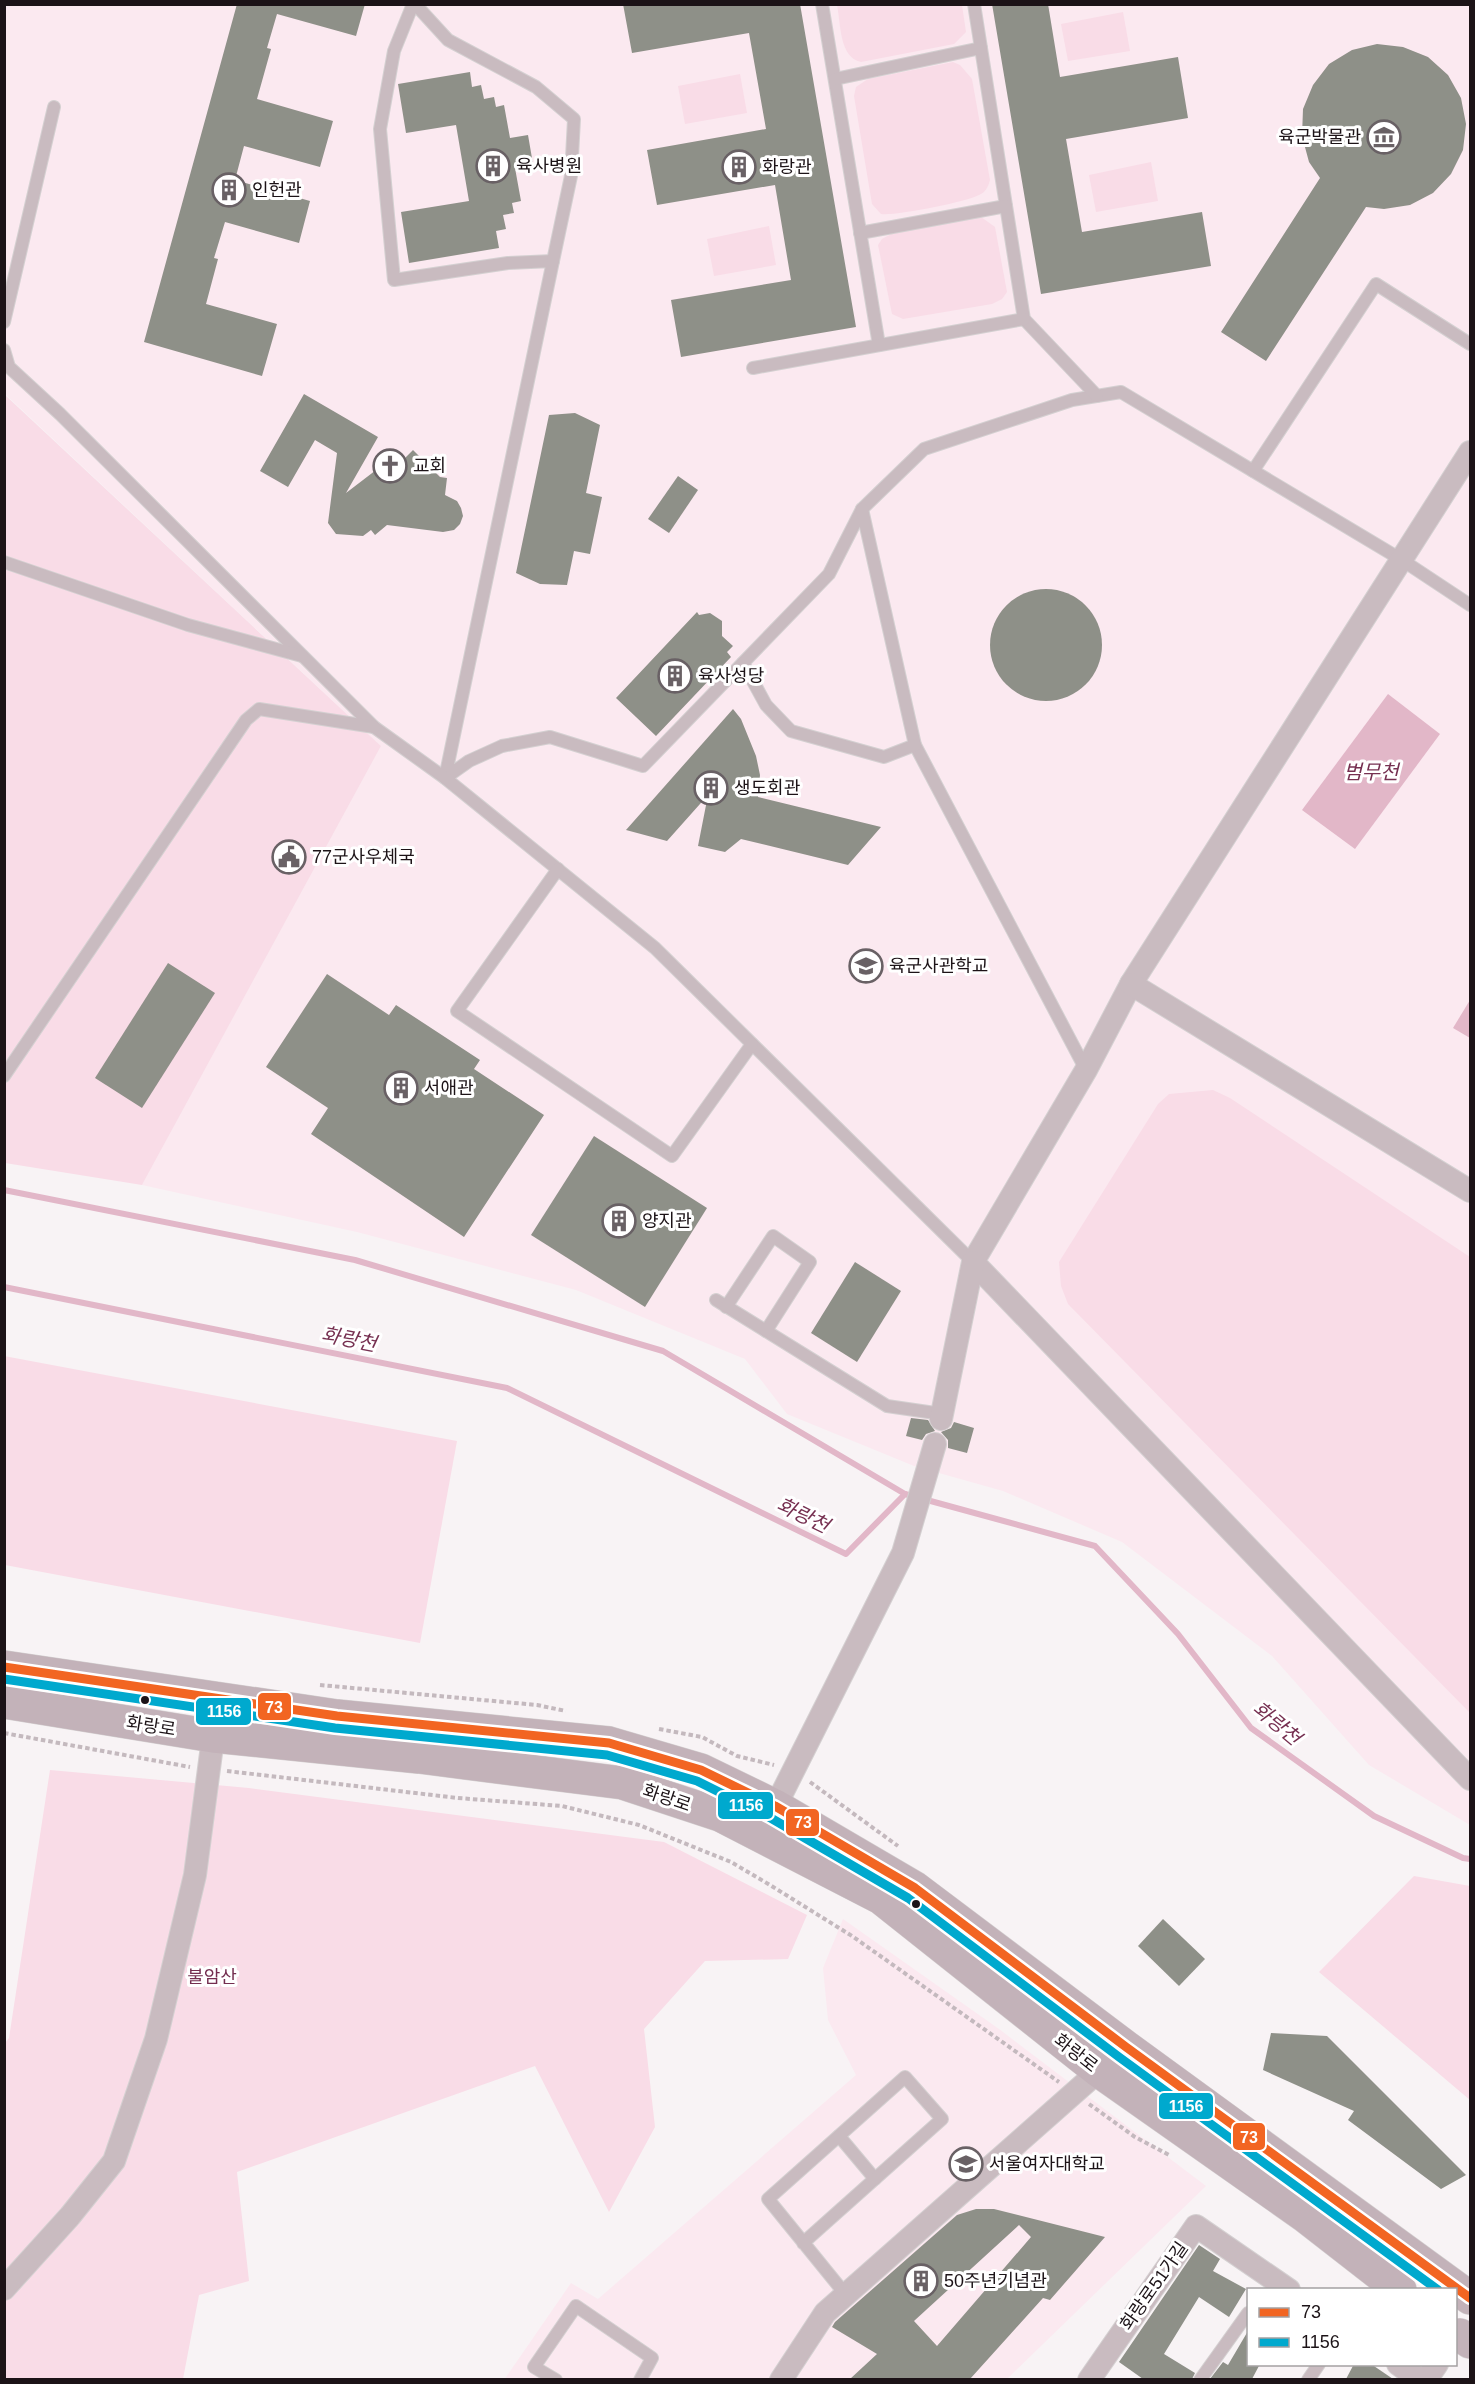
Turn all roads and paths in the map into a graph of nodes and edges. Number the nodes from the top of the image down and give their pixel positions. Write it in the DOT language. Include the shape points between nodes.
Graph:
graph roads {
  1 [pos="414,4"];
  2 [pos="822,4"];
  3 [pos="974,4"];
  4 [pos="981,48"];
  5 [pos="835,80"];
  6 [pos="54,107"];
  7 [pos="1006,206"];
  8 [pos="860,233"];
  9 [pos="554,261"];
  10 [pos="1024,319"];
  11 [pos="4,322"];
  12 [pos="1470,344"];
  13 [pos="879,345"];
  14 [pos="4,350"];
  15 [pos="753,368"];
  16 [pos="1097,396"];
  17 [pos="1470,452"];
  18 [pos="1253,471"];
  19 [pos="862,509"];
  20 [pos="1402,560"];
  21 [pos="4,562"];
  22 [pos="1470,605"];
  23 [pos="303,656"];
  24 [pos="743,663"];
  25 [pos="374,727"];
  26 [pos="915,745"];
  27 [pos="445,778"];
  28 [pos="558,869"];
  29 [pos="1131,984"];
  30 [pos="752,1044"];
  31 [pos="1086,1070"];
  32 [pos="4,1076"];
  33 [pos="1470,1191"];
  34 [pos="973,1262"];
  35 [pos="766,1330"];
  36 [pos="941,1416"];
  37 [pos="935,1446"];
  38 [pos="4,1667"];
  39 [pos="218,1700"];
  40 [pos="4,1702"];
  41 [pos="4,1733"];
  42 [pos="213,1736"];
  43 [pos="208,1769"];
  44 [pos="1470,1779"];
  45 [pos="775,1806"];
  46 [pos="762,1836"];
  47 [pos="1126,2047"];
  48 [pos="1099,2071"];
  49 [pos="1074,2093"];
  50 [pos="839,2136"];
  51 [pos="1179,2160"];
  52 [pos="875,2179"];
  53 [pos="803,2242"];
  54 [pos="1276,2286"];
  55 [pos="1399,2288"];
  56 [pos="1456,2288"];
  57 [pos="4,2289"];
  58 [pos="1457,2289"];
  59 [pos="846,2295"];
  60 [pos="1470,2298"];
  61 [pos="1247,2314"];
  62 [pos="1318,2366"];
  63 [pos="1401,2366"];
  64 [pos="1436,2366"];
  65 [pos="556,2379"];
  66 [pos="640,2379"];
  67 [pos="781,2379"];
  68 [pos="1089,2379"];
  69 [pos="1200,2379"];
  70 [pos="1308,2379"];
  71 [pos="1420,2379"];
  72 [pos="1426,2379"];
  1 -- 9 [label="lane" via="448,40 536,87 574,119 571,176"];
  1 -- 9 [label="lane" via="394,51 380,129 394,280 508,263"];
  2 -- 5 [label="lane"];
  3 -- 4 [label="lane"];
  4 -- 5 [label="lane"];
  4 -- 7 [label="lane"];
  5 -- 8 [label="lane"];
  6 -- 11 [label="lane"];
  7 -- 8 [label="lane"];
  7 -- 10 [label="lane"];
  8 -- 13 [label="lane"];
  9 -- 27 [label="lane"];
  10 -- 13 [label="lane"];
  10 -- 16 [label="lane"];
  12 -- 18 [label="lane" via="1376,284"];
  13 -- 15 [label="lane"];
  14 -- 23 [label="lane" via="9,367"];
  16 -- 18 [label="lane" via="1121,392"];
  16 -- 19 [label="lane" via="1072,400 924,449"];
  17 -- 20 [label="street"];
  18 -- 20 [label="lane"];
  19 -- 24 [label="lane" via="828,574"];
  19 -- 26 [label="lane"];
  20 -- 22 [label="lane"];
  20 -- 29 [label="street"];
  21 -- 23 [label="lane" via="188,626"];
  23 -- 25 [label="lane"];
  24 -- 26 [label="lane" via="766,705 791,731 884,757"];
  24 -- 27 [label="lane" via="644,766 550,737 502,746 469,761"];
  25 -- 27 [label="lane"];
  25 -- 32 [label="lane" via="259,709 246,720"];
  26 -- 31 [label="lane"];
  27 -- 28 [label="lane"];
  28 -- 30 [label="lane" via="655,948"];
  28 -- 30 [label="lane" via="457,1011 672,1156"];
  29 -- 31 [label="street"];
  29 -- 33 [label="street"];
  30 -- 34 [label="lane"];
  31 -- 34 [label="street"];
  34 -- 36 [label="street"];
  34 -- 44 [label="street"];
  35 -- 35 [label="lane" via="721,1303 772,1236 810,1262"];
  35 -- 36 [label="lane" via="887,1407"];
  37 -- 45 [label="street" via="903,1553"];
  38 -- 39 [label="main road, 화랑로"];
  39 -- 42 [label="street"];
  39 -- 45 [label="main road, 화랑로" via="609,1743 701,1770"];
  40 -- 42 [label="main road, 화랑로"];
  41 -- 43 [label="path"];
  42 -- 43 [label="street"];
  42 -- 46 [label="main road, 화랑로" via="623,1783 720,1815"];
  43 -- 49 [label="path" via="446,1797 562,1806 639,1825 731,1862 770,1885 852,1936"];
  43 -- 57 [label="street" via="195,1875 156,2039 114,2161"];
  45 -- 46 [label="street"];
  45 -- 47 [label="main road, 화랑로" via="915,1888"];
  46 -- 48 [label="main road, 화랑로" via="881,1898"];
  47 -- 48 [label="street"];
  47 -- 56 [label="main road, 화랑로"];
  48 -- 49 [label="street"];
  48 -- 55 [label="main road, 화랑로" via="1305,2216"];
  49 -- 51 [label="path" via="1135,2137"];
  49 -- 59 [label="street"];
  50 -- 52 [label="lane"];
  50 -- 52 [label="lane" via="905,2077 935,2111 942,2120"];
  50 -- 53 [label="lane" via="768,2199"];
  52 -- 53 [label="lane"];
  53 -- 59 [label="lane"];
  54 -- 68 [label="street, 화랑로51가길" via="1196,2226"];
  58 -- 60 [label="main road, 화랑로"];
  59 -- 67 [label="street" via="825,2313"];
  61 -- 69 [label="lane"];
  62 -- 70 [label="lane"];
  63 -- 71 [label="street"];
  64 -- 72 [label="street"];
  65 -- 66 [label="lane" via="534,2367 576,2306 652,2358"];
}
